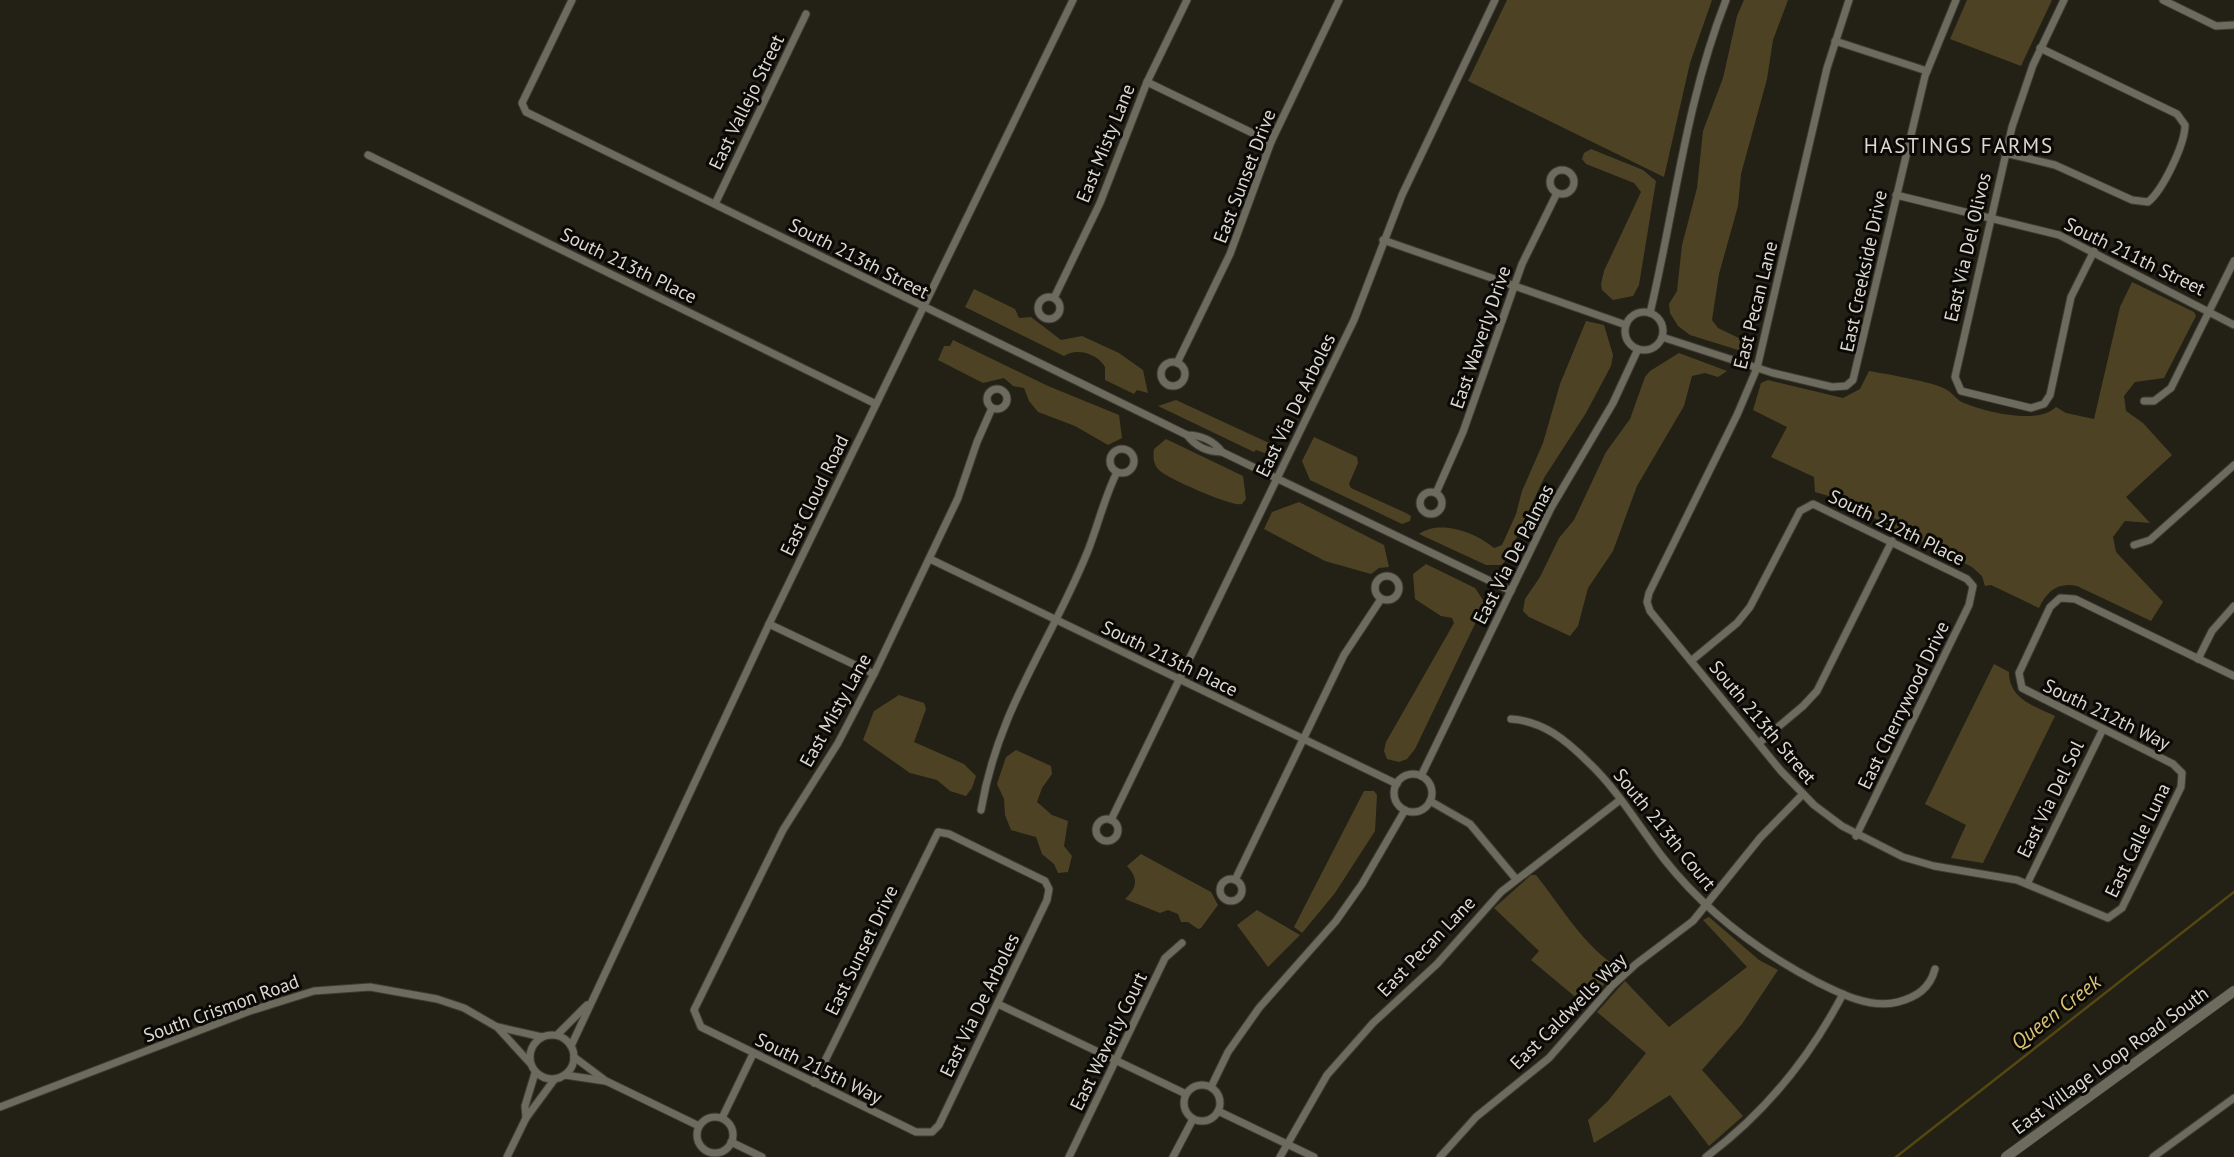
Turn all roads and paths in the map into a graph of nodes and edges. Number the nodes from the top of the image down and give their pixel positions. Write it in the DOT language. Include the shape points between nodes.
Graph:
graph roads {
  1 [pos="572,0"];
  2 [pos="1073,0"];
  3 [pos="1186,0"];
  4 [pos="1339,0"];
  5 [pos="1495,0"];
  6 [pos="1726,0"];
  7 [pos="1849,0"];
  8 [pos="1956,0"];
  9 [pos="2064,0"];
  10 [pos="2163,0"];
  11 [pos="806,14"];
  12 [pos="2232,26"];
  13 [pos="1835,41"];
  14 [pos="2040,48"];
  15 [pos="1927,71"];
  16 [pos="1147,82"];
  17 [pos="1271,142"];
  18 [pos="2005,153"];
  19 [pos="368,155"];
  20 [pos="1556,193"];
  21 [pos="1896,195"];
  22 [pos="715,204"];
  23 [pos="1990,218"];
  24 [pos="1383,240"];
  25 [pos="2094,251"];
  26 [pos="2234,261"];
  27 [pos="1514,285"];
  28 [pos="1054,298"];
  29 [pos="923,308"];
  30 [pos="2210,310"];
  31 [pos="1650,313"];
  32 [pos="1626,325"];
  33 [pos="2234,325"];
  34 [pos="1662,337"];
  35 [pos="1638,349"];
  36 [pos="1177,363"];
  37 [pos="1757,368"];
  38 [pos="2144,401"];
  39 [pos="876,404"];
  40 [pos="992,408"];
  41 [pos="2234,465"];
  42 [pos="1117,472"];
  43 [pos="1277,479"];
  44 [pos="1436,493"];
  45 [pos="1892,541"];
  46 [pos="2134,545"];
  47 [pos="930,559"];
  48 [pos="1973,586"];
  49 [pos="1511,592"];
  50 [pos="1381,599"];
  51 [pos="1647,602"];
  52 [pos="2234,606"];
  53 [pos="1054,620"];
  54 [pos="769,624"];
  55 [pos="2198,659"];
  56 [pos="1691,661"];
  57 [pos="874,674"];
  58 [pos="2234,676"];
  59 [pos="1178,681"];
  60 [pos="1511,719"];
  61 [pos="2103,729"];
  62 [pos="1304,740"];
  63 [pos="1759,743"];
  64 [pos="2182,773"];
  65 [pos="1421,776"];
  66 [pos="1397,785"];
  67 [pos="1802,794"];
  68 [pos="1620,800"];
  69 [pos="1430,801"];
  70 [pos="981,810"];
  71 [pos="1405,810"];
  72 [pos="1111,820"];
  73 [pos="938,832"];
  74 [pos="1856,836"];
  75 [pos="1517,879"];
  76 [pos="1235,880"];
  77 [pos="2026,884"];
  78 [pos="1707,907"];
  79 [pos="2112,918"];
  80 [pos="1182,943"];
  81 [pos="1935,969"];
  82 [pos="2234,991"];
  83 [pos="1843,994"];
  84 [pos="998,1004"];
  85 [pos="588,1005"];
  86 [pos="696,1020"];
  87 [pos="497,1027"];
  88 [pos="557,1035"];
  89 [pos="542,1037"];
  90 [pos="571,1046"];
  91 [pos="753,1054"];
  92 [pos="574,1057"];
  93 [pos="1116,1060"];
  94 [pos="530,1063"];
  95 [pos="536,1073"];
  96 [pos="565,1075"];
  97 [pos="554,1080"];
  98 [pos="606,1081"];
  99 [pos="814,1083"];
  100 [pos="1211,1087"];
  101 [pos="1185,1094"];
  102 [pos="2234,1098"];
  103 [pos="0,1107"];
  104 [pos="1218,1111"];
  105 [pos="526,1118"];
  106 [pos="722,1118"];
  107 [pos="1193,1119"];
  108 [pos="699,1126"];
  109 [pos="932,1132"];
  110 [pos="732,1142"];
  111 [pos="1287,1143"];
  112 [pos="705,1154"];
  113 [pos="507,1157"];
  114 [pos="762,1157"];
  115 [pos="1069,1157"];
  116 [pos="1172,1157"];
  117 [pos="1279,1157"];
  118 [pos="1314,1157"];
  119 [pos="1440,1157"];
  120 [pos="1706,1157"];
  121 [pos="2006,1157"];
  122 [pos="2153,1157"];
  1 -- 22 [label="street, South 213th Street" via="522,103 526,112"];
  2 -- 29 [label="street, East Cloud Road"];
  3 -- 16 [label="street, East Misty Lane"];
  4 -- 17 [label="street, East Sunset Drive"];
  5 -- 24 [label="street, East Via De Arboles"];
  6 -- 31 [label="street" via="1687,127"];
  7 -- 13 [label="street, East Pecan Lane"];
  8 -- 15 [label="street, East Creekside Drive"];
  9 -- 14 [label="street, East Via Del Olivos"];
  10 -- 12 [label="street" via="2216,26"];
  11 -- 22 [label="street, East Vallejo Street"];
  13 -- 15 [label="street"];
  13 -- 37 [label="street, East Pecan Lane"];
  14 -- 18 [label="street, East Via Del Olivos"];
  14 -- 18 [label="street" via="2177,114 2185,125 2184,138 2148,202 2133,200 2055,164"];
  15 -- 21 [label="street, East Creekside Drive"];
  16 -- 17 [label="street"];
  16 -- 28 [label="street, East Misty Lane" via="1108,185"];
  17 -- 36 [label="street, East Sunset Drive" via="1230,254"];
  18 -- 23 [label="street, East Via Del Olivos"];
  19 -- 39 [label="street, South 213th Place"];
  20 -- 27 [label="street, East Waverly Drive"];
  21 -- 23 [label="street, South 211th Street"];
  21 -- 37 [label="street, East Creekside Drive" via="1857,371 1846,386 1832,387"];
  22 -- 29 [label="street, South 213th Street"];
  23 -- 25 [label="street, South 211th Street" via="2046,231"];
  23 -- 25 [label="street, East Via Del Olivos" via="1955,377 1966,394 2031,408 2044,404 2050,395 2071,297"];
  24 -- 27 [label="street"];
  24 -- 43 [label="street, East Via De Arboles" via="1358,311"];
  25 -- 30 [label="street, South 211th Street"];
  26 -- 30 [label="street"];
  27 -- 32 [label="street"];
  27 -- 44 [label="street, East Waverly Drive" via="1463,432"];
  29 -- 39 [label="street, East Cloud Road"];
  29 -- 43 [label="street, South 213th Street" via="1187,435 1194,444 1222,452"];
  30 -- 33 [label="street, South 211th Street"];
  30 -- 38 [label="street" via="2171,388 2154,401"];
  31 -- 32 [label="street" via="1636,314"];
  31 -- 34 [label="street" via="1660,320"];
  32 -- 35 [label="street" via="1629,342"];
  34 -- 35 [label="street" via="1655,347"];
  34 -- 37 [label="street"];
  35 -- 49 [label="street, East Via De Palmas"];
  37 -- 51 [label="street, East Pecan Lane"];
  39 -- 54 [label="street, East Cloud Road"];
  40 -- 47 [label="street, East Misty Lane"];
  41 -- 46 [label="street" via="2150,540"];
  42 -- 53 [label="street" via="1087,552"];
  43 -- 49 [label="street, South 213th Street"];
  43 -- 59 [label="street, East Via De Arboles"];
  45 -- 48 [label="street, South 212th Place" via="1961,574"];
  45 -- 56 [label="street, South 212th Place" via="1820,505 1804,507 1750,607"];
  45 -- 63 [label="street" via="1817,691"];
  47 -- 53 [label="street, South 213th Place"];
  47 -- 57 [label="street, East Misty Lane"];
  48 -- 74 [label="street, East Cherrywood Drive" via="1969,605"];
  49 -- 65 [label="street, East Via De Palmas"];
  50 -- 62 [label="street" via="1354,636"];
  51 -- 56 [label="street, South 213th Street"];
  52 -- 55 [label="street"];
  53 -- 59 [label="street, South 213th Place"];
  53 -- 70 [label="street" via="999,737"];
  54 -- 57 [label="street"];
  54 -- 85 [label="street, East Cloud Road"];
  55 -- 58 [label="street"];
  55 -- 61 [label="street, South 212th Way" via="2075,599 2060,598 2050,607 2034,639 2019,673 2020,683 2027,692"];
  56 -- 63 [label="street, South 213th Street"];
  57 -- 86 [label="street, East Misty Lane" via="838,743 783,830 694,1010"];
  59 -- 62 [label="street, South 213th Place"];
  59 -- 72 [label="street, East Via De Arboles"];
  60 -- 68 [label="street, South 213th Court" via="1538,723 1553,733 1588,762"];
  61 -- 64 [label="street, South 212th Way"];
  61 -- 77 [label="street, East Via Del Sol"];
  62 -- 66 [label="street, South 213th Place"];
  62 -- 76 [label="street"];
  63 -- 67 [label="street, South 213th Street"];
  64 -- 79 [label="street, East Calle Luna" via="2181,787 2122,908"];
  65 -- 66 [label="street" via="1407,775"];
  65 -- 69 [label="street" via="1432,789"];
  66 -- 71 [label="street" via="1395,796"];
  67 -- 74 [label="street, South 213th Street"];
  67 -- 78 [label="street, East Caldwells Way" via="1760,838"];
  68 -- 75 [label="street, East Pecan Lane"];
  68 -- 78 [label="street, South 213th Court"];
  69 -- 71 [label="street" via="1417,811"];
  69 -- 75 [label="street" via="1482,835"];
  71 -- 100 [label="street" via="1362,884 1336,921 1247,1023"];
  73 -- 84 [label="street, East Via De Arboles" via="1045,881 1049,890"];
  73 -- 99 [label="street, East Sunset Drive"];
  74 -- 77 [label="street, South 213th Street" via="1921,863 2004,876"];
  75 -- 111 [label="street, East Pecan Lane" via="1350,1047 1313,1095"];
  77 -- 79 [label="street, South 213th Street"];
  78 -- 83 [label="street, South 213th Court" via="1760,948"];
  78 -- 119 [label="street, East Caldwells Way" via="1620,978 1549,1058 1476,1117"];
  80 -- 93 [label="street, East Waverly Court" via="1165,958"];
  81 -- 83 [label="street, South 213th Court" via="1924,991 1898,1002 1873,1004"];
  82 -- 121 [label="street, East Village Loop Road South"];
  83 -- 120 [label="street" via="1786,1084"];
  84 -- 93 [label="street"];
  84 -- 109 [label="street, East Via De Arboles"];
  85 -- 88 [label="street, East Cloud Road"];
  85 -- 90 [label="street, East Cloud Road"];
  86 -- 91 [label="street, South 215th Way"];
  87 -- 89 [label="street, South Crismon Road"];
  87 -- 94 [label="street, South Crismon Road"];
  87 -- 103 [label="street, South Crismon Road" via="464,1008 404,991 314,991"];
  88 -- 89 [label="street"];
  88 -- 90 [label="street"];
  89 -- 94 [label="street" via="530,1051"];
  90 -- 92 [label="street"];
  91 -- 99 [label="street, South 215th Way"];
  91 -- 106 [label="street"];
  92 -- 96 [label="street"];
  92 -- 98 [label="street"];
  93 -- 101 [label="street"];
  93 -- 115 [label="street, East Waverly Court"];
  94 -- 95 [label="street"];
  95 -- 97 [label="street"];
  95 -- 105 [label="street"];
  96 -- 97 [label="street"];
  96 -- 98 [label="street"];
  97 -- 105 [label="street"];
  98 -- 108 [label="street"];
  99 -- 109 [label="street, South 215th Way" via="916,1132"];
  100 -- 101 [label="street" via="1199,1084"];
  100 -- 104 [label="street" via="1218,1095"];
  101 -- 107 [label="street" via="1185,1111"];
  102 -- 122 [label="street"];
  104 -- 107 [label="street" via="1210,1119"];
  104 -- 111 [label="street"];
  105 -- 113 [label="street"];
  106 -- 108 [label="street" via="711,1117"];
  106 -- 110 [label="street" via="731,1126"];
  107 -- 116 [label="street"];
  108 -- 112 [label="street" via="696,1138"];
  110 -- 112 [label="street" via="724,1151"];
  110 -- 114 [label="street"];
  111 -- 117 [label="street, East Pecan Lane"];
  111 -- 118 [label="street"];
}
